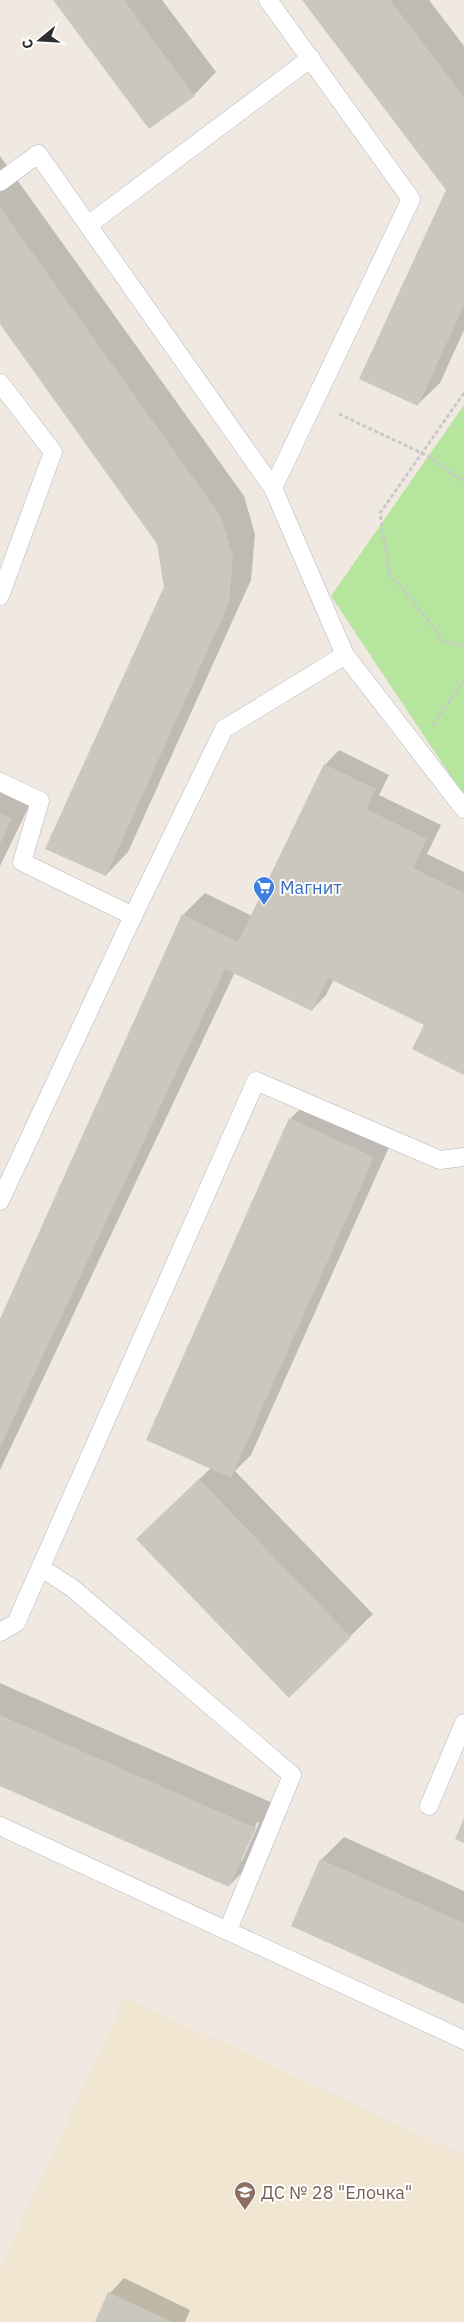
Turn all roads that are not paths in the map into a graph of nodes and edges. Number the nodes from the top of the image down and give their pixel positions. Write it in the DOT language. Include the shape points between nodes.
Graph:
graph roads {
  1 [pos="268,0"];
  2 [pos="311,58"];
  3 [pos="0,182"];
  4 [pos="88,225"];
  5 [pos="0,382"];
  6 [pos="272,488"];
  7 [pos="0,596"];
  8 [pos="345,655"];
  9 [pos="0,782"];
  10 [pos="464,809"];
  11 [pos="133,916"];
  12 [pos="464,1156"];
  13 [pos="0,1201"];
  14 [pos="41,1568"];
  15 [pos="0,1632"];
  16 [pos="464,1723"];
  17 [pos="429,1806"];
  18 [pos="0,1826"];
  19 [pos="228,1930"];
  20 [pos="464,2040"];
  1 -- 2 [label="lane"];
  2 -- 4 [label="lane"];
  2 -- 6 [label="lane" via="411,198"];
  3 -- 4 [label="lane" via="38,154"];
  4 -- 6 [label="lane"];
  5 -- 7 [label="lane" via="53,452"];
  6 -- 8 [label="lane"];
  8 -- 10 [label="lane"];
  8 -- 11 [label="lane" via="224,729"];
  9 -- 11 [label="lane" via="40,801 22,862"];
  11 -- 13 [label="lane"];
  12 -- 14 [label="lane" via="440,1160 256,1081"];
  14 -- 15 [label="lane" via="16,1623"];
  14 -- 19 [label="lane" via="70,1587 292,1775"];
  16 -- 17 [label="lane"];
  18 -- 19 [label="lane"];
  19 -- 20 [label="lane"];
}
